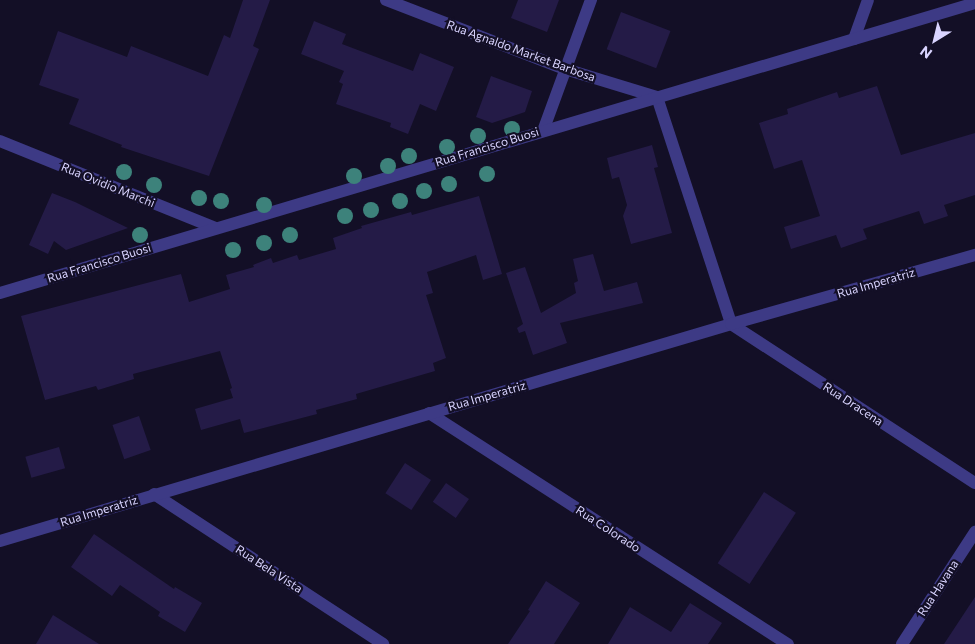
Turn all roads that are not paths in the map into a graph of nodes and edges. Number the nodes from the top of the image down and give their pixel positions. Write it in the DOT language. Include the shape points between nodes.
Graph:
graph roads {
  1 [pos="386,0"];
  2 [pos="591,0"];
  3 [pos="868,0"];
  4 [pos="975,3"];
  5 [pos="854,39"];
  6 [pos="565,69"];
  7 [pos="657,97"];
  8 [pos="543,131"];
  9 [pos="0,141"];
  10 [pos="216,228"];
  11 [pos="975,255"];
  12 [pos="0,293"];
  13 [pos="731,324"];
  14 [pos="429,413"];
  15 [pos="975,483"];
  16 [pos="154,494"];
  17 [pos="975,532"];
  18 [pos="0,541"];
  19 [pos="383,644"];
  20 [pos="788,644"];
  21 [pos="902,644"];
  1 -- 6 [label="street, Rua Agnaldo Market Barbosa"];
  2 -- 6 [label="street"];
  3 -- 5 [label="street"];
  4 -- 5 [label="street, Rua Francisco Buosi"];
  5 -- 7 [label="street, Rua Francisco Buosi"];
  6 -- 7 [label="street, Rua Agnaldo Market Barbosa"];
  6 -- 8 [label="street"];
  7 -- 8 [label="street, Rua Francisco Buosi"];
  7 -- 13 [label="street"];
  8 -- 10 [label="street, Rua Francisco Buosi"];
  9 -- 10 [label="street, Rua Ovidio Marchi"];
  10 -- 12 [label="street, Rua Francisco Buosi"];
  11 -- 13 [label="street, Rua Imperatriz"];
  13 -- 14 [label="street, Rua Imperatriz"];
  13 -- 15 [label="street, Rua Dracena"];
  14 -- 16 [label="street, Rua Imperatriz"];
  14 -- 20 [label="street, Rua Colorado"];
  16 -- 18 [label="street, Rua Imperatriz"];
  16 -- 19 [label="street, Rua Bela Vista"];
  17 -- 21 [label="street, Rua Havana"];
}
